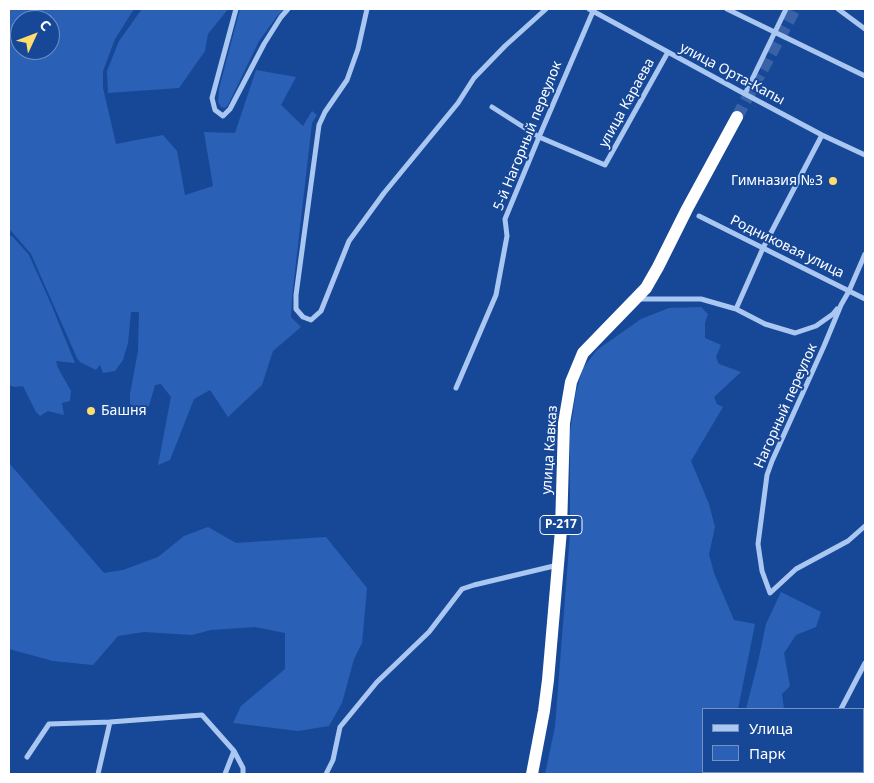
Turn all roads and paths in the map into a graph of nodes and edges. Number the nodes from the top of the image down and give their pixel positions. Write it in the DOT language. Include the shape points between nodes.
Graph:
graph roads {
  1 [pos="236,9"];
  2 [pos="288,9"];
  3 [pos="367,9"];
  4 [pos="546,9"];
  5 [pos="592,9"];
  6 [pos="727,9"];
  7 [pos="786,9"];
  8 [pos="838,9"];
  9 [pos="865,29"];
  10 [pos="774,31"];
  11 [pos="668,52"];
  12 [pos="865,76"];
  13 [pos="745,94"];
  14 [pos="492,107"];
  15 [pos="737,117"];
  16 [pos="822,135"];
  17 [pos="539,137"];
  18 [pos="865,155"];
  19 [pos="699,216"];
  20 [pos="763,248"];
  21 [pos="865,254"];
  22 [pos="850,291"];
  23 [pos="636,298"];
  24 [pos="865,299"];
  25 [pos="841,305"];
  26 [pos="736,309"];
  27 [pos="456,388"];
  28 [pos="865,527"];
  29 [pos="558,565"];
  30 [pos="865,663"];
  31 [pos="842,708"];
  32 [pos="110,722"];
  33 [pos="234,750"];
  34 [pos="28,757"];
  35 [pos="98,774"];
  36 [pos="225,774"];
  37 [pos="243,774"];
  38 [pos="326,774"];
  39 [pos="532,774"];
  1 -- 2 [label="street" via="212,98 215,110 223,116"];
  3 -- 4 [label="street" via="347,80 319,125 296,295 296,309 311,320 321,311 349,241 384,193 458,103 474,78"];
  5 -- 11 [label="street, улица Орта-Капы"];
  5 -- 17 [label="street, 5-й Нагорный переулок"];
  6 -- 10 [label="street"];
  7 -- 10 [label="street"];
  8 -- 9 [label="street"];
  10 -- 12 [label="street"];
  10 -- 13 [label="street"];
  11 -- 13 [label="street, улица Орта-Капы"];
  11 -- 17 [label="street, улица Караева" via="605,165"];
  13 -- 16 [label="street, улица Орта-Капы"];
  14 -- 17 [label="street"];
  15 -- 23 [label="highway, улица Кавказ / Р-217" via="658,267"];
  16 -- 18 [label="street, улица Орта-Капы"];
  16 -- 20 [label="street"];
  17 -- 27 [label="street, 5-й Нагорный переулок" via="506,219 507,236 496,296"];
  19 -- 20 [label="street, Родниковая улица"];
  20 -- 22 [label="street, Родниковая улица"];
  20 -- 26 [label="street"];
  21 -- 22 [label="street, Нагорный переулок"];
  22 -- 24 [label="street, Родниковая улица"];
  22 -- 25 [label="street, Нагорный переулок"];
  23 -- 26 [label="street" via="701,299"];
  23 -- 29 [label="highway, улица Кавказ / Р-217" via="583,353 571,382 564,423"];
  25 -- 26 [label="street" via="816,326 795,334"];
  25 -- 28 [label="street, Нагорный переулок" via="767,475 758,544 762,571 770,593 796,568 848,541"];
  29 -- 38 [label="street" via="462,590 429,632 377,682 340,727 333,760"];
  29 -- 39 [label="highway, улица Кавказ / Р-217" via="548,680"];
  30 -- 31 [label="street"];
  32 -- 33 [label="street" via="202,715"];
  32 -- 34 [label="street" via="50,724"];
  32 -- 35 [label="street"];
  33 -- 36 [label="street"];
  33 -- 37 [label="street"];
}
